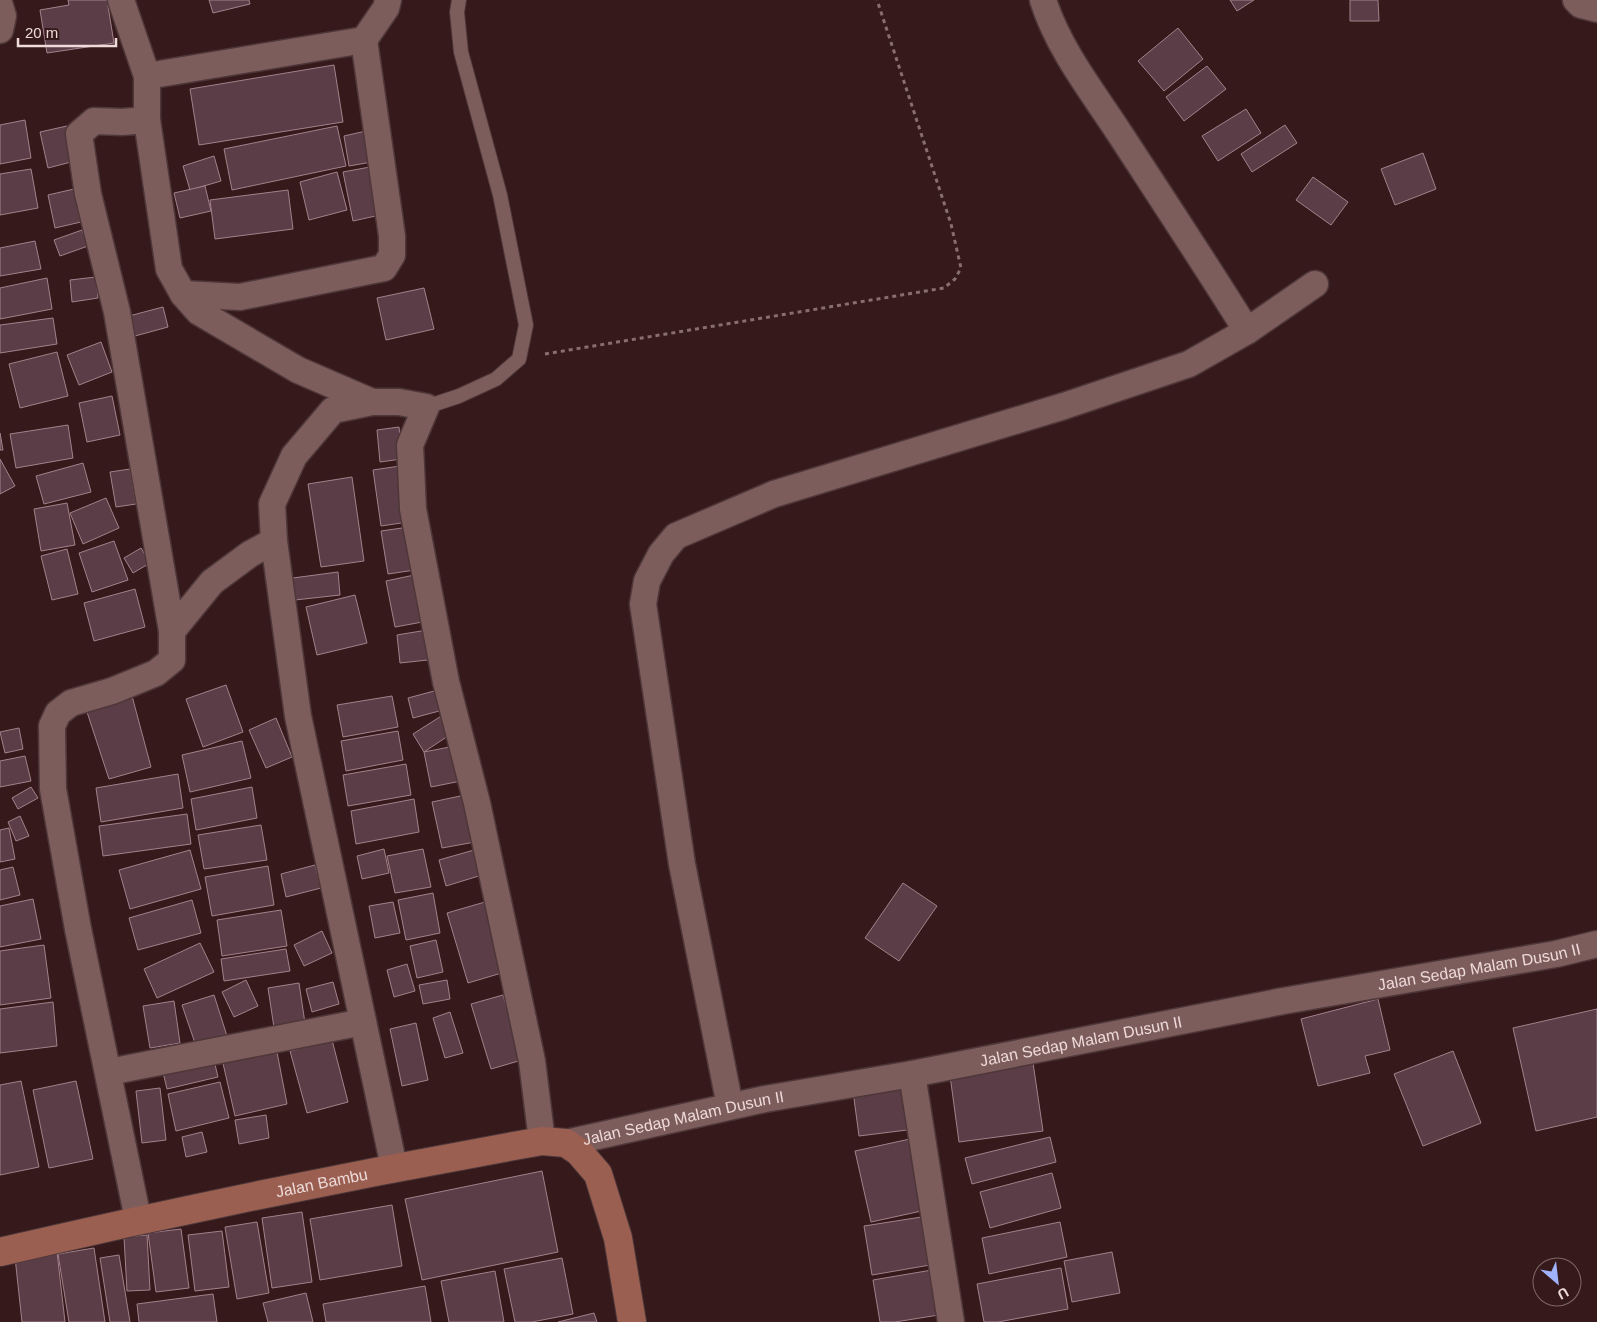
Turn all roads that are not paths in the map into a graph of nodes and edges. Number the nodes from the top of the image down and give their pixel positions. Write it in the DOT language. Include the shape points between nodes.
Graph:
graph roads {
  1 [pos="121,0"];
  2 [pos="388,0"];
  3 [pos="459,0"];
  4 [pos="1043,0"];
  5 [pos="1576,0"];
  6 [pos="0,6"];
  7 [pos="1597,9"];
  8 [pos="0,30"];
  9 [pos="364,40"];
  10 [pos="147,76"];
  11 [pos="147,120"];
  12 [pos="1314,284"];
  13 [pos="183,294"];
  14 [pos="1248,331"];
  15 [pos="372,402"];
  16 [pos="426,407"];
  17 [pos="274,541"];
  18 [pos="172,631"];
  19 [pos="1597,944"];
  20 [pos="363,1022"];
  21 [pos="109,1072"];
  22 [pos="912,1074"];
  23 [pos="730,1106"];
  24 [pos="554,1142"];
  25 [pos="394,1167"];
  26 [pos="138,1219"];
  27 [pos="0,1252"];
  28 [pos="632,1322"];
  29 [pos="951,1322"];
  1 -- 10 [label="street"];
  2 -- 9 [label="street"];
  3 -- 16 [label="lane" via="461,52 500,195 526,325 519,358 496,379"];
  4 -- 14 [label="street" via="1071,62"];
  5 -- 7 [label="street" via="1581,5"];
  6 -- 8 [label="street" via="3,16"];
  9 -- 10 [label="street"];
  9 -- 13 [label="street" via="392,236 392,255 384,268 240,297"];
  10 -- 11 [label="street"];
  11 -- 13 [label="street" via="168,269"];
  11 -- 18 [label="street" via="94,121 79,134 88,194 117,312"];
  12 -- 14 [label="street"];
  13 -- 15 [label="street" via="199,312 298,370"];
  14 -- 23 [label="street" via="1189,364 1064,406 774,494 676,536 661,554 647,580 642,604 682,864"];
  15 -- 16 [label="street"];
  15 -- 17 [label="street" via="333,410 294,456 272,504"];
  16 -- 24 [label="street" via="410,445 413,509 446,682 478,803 532,1061"];
  17 -- 18 [label="street" via="212,582"];
  17 -- 20 [label="street" via="298,716"];
  18 -- 21 [label="street" via="172,660 156,673 71,703 58,713 52,726 53,789 78,929"];
  19 -- 22 [label="street, Jalan Sedap Malam Dusun II" via="1556,954 1283,1000"];
  20 -- 21 [label="street"];
  20 -- 25 [label="street"];
  21 -- 26 [label="street"];
  22 -- 23 [label="street, Jalan Sedap Malam Dusun II"];
  22 -- 29 [label="street"];
  23 -- 24 [label="street, Jalan Sedap Malam Dusun II"];
  24 -- 25 [label="street, Jalan Bambu"];
  24 -- 28 [label="street" via="579,1152 598,1174 618,1238"];
  25 -- 26 [label="street, Jalan Bambu"];
  26 -- 27 [label="street, Jalan Bambu"];
}
